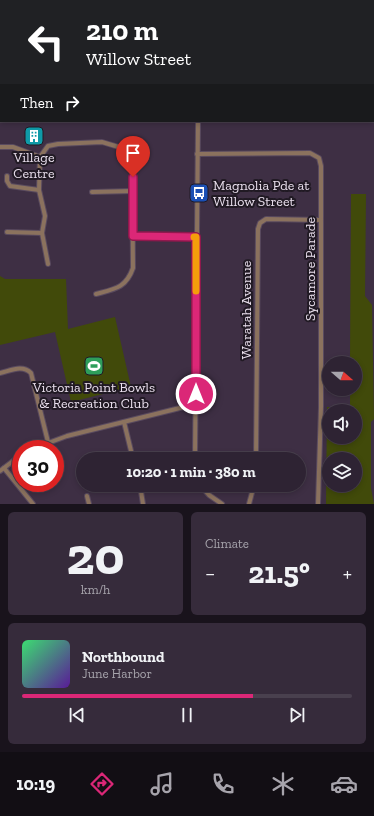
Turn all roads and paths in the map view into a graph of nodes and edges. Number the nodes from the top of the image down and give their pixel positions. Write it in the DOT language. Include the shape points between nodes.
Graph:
graph roads {
  1 [pos="198,122"];
  2 [pos="0,147"];
  3 [pos="197,154"];
  4 [pos="40,157"];
  5 [pos="7,176"];
  6 [pos="39,190"];
  7 [pos="133,191"];
  8 [pos="92,192"];
  9 [pos="321,220"];
  10 [pos="7,232"];
  11 [pos="42,233"];
  12 [pos="133,236"];
  13 [pos="196,237"];
  14 [pos="48,264"];
  15 [pos="96,294"];
  16 [pos="0,373"];
  17 [pos="196,404"];
  18 [pos="124,422"];
  19 [pos="47,440"];
  20 [pos="56,440"];
  21 [pos="131,452"];
  22 [pos="195,452"];
  23 [pos="256,452"];
  24 [pos="12,462"];
  25 [pos="2,469"];
  26 [pos="141,492"];
  27 [pos="206,492"];
  28 [pos="253,492"];
  29 [pos="87,496"];
  30 [pos="33,504"];
  31 [pos="89,504"];
  32 [pos="143,504"];
  33 [pos="222,504"];
  34 [pos="250,504"];
  35 [pos="318,504"];
  1 -- 3 [label="street"];
  2 -- 4 [label="street" via="13,147"];
  3 -- 9 [label="street, Sycamore Parade" via="310,153 319,158 321,166"];
  3 -- 13 [label="street"];
  4 -- 6 [label="street"];
  4 -- 7 [label="street" via="48,146 58,144 102,142 132,151"];
  5 -- 6 [label="street" via="10,186"];
  6 -- 11 [label="street" via="45,216"];
  7 -- 8 [label="street"];
  7 -- 12 [label="street"];
  9 -- 23 [label="street, Waratah Avenue" via="266,219 260,223 258,229"];
  9 -- 35 [label="street, Sycamore Parade"];
  10 -- 11 [label="street"];
  11 -- 14 [label="street"];
  12 -- 13 [label="street"];
  12 -- 15 [label="street" via="133,268 130,277 117,289"];
  13 -- 17 [label="street"];
  16 -- 19 [label="street" via="20,368 27,369 30,373"];
  17 -- 18 [label="street"];
  17 -- 22 [label="street"];
  18 -- 20 [label="street"];
  18 -- 21 [label="street"];
  24 -- 25 [label="street"];
  25 -- 30 [label="street"];
  26 -- 32 [label="street"];
  27 -- 33 [label="street"];
  28 -- 34 [label="street"];
  29 -- 31 [label="street"];
}
